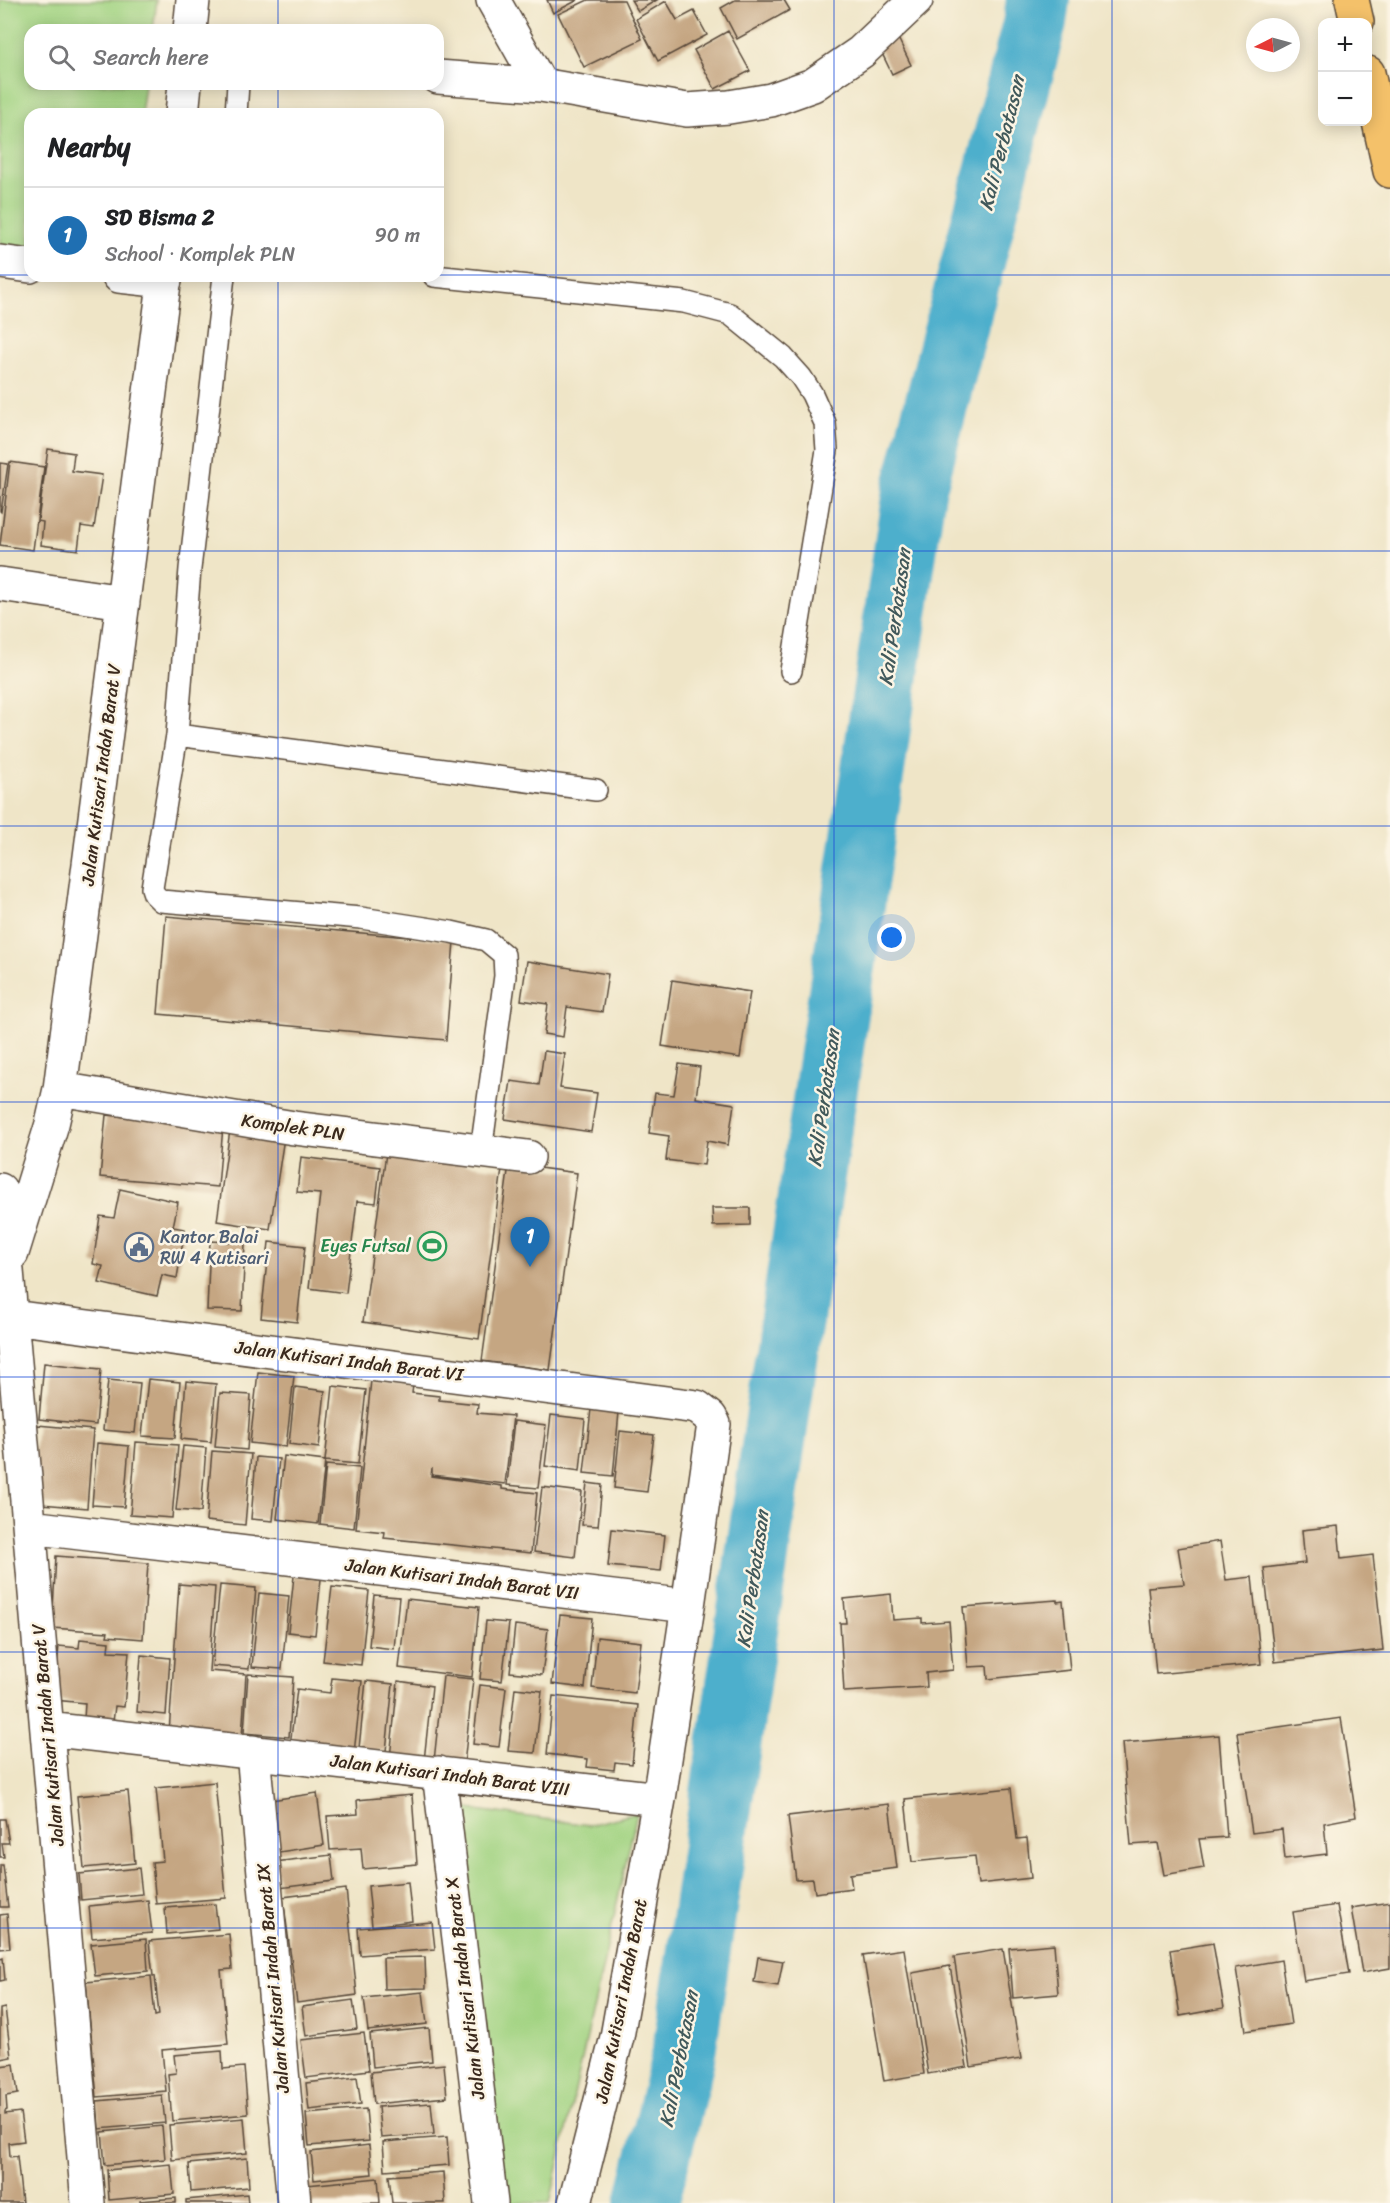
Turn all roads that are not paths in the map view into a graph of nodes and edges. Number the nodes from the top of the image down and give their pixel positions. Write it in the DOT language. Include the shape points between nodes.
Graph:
graph roads {
  1 [pos="193,0"];
  2 [pos="493,0"];
  3 [pos="1352,0"];
  4 [pos="897,7"];
  5 [pos="1356,18"];
  6 [pos="191,24"];
  7 [pos="444,77"];
  8 [pos="541,85"];
  9 [pos="184,90"];
  10 [pos="238,90"];
  11 [pos="1372,90"];
  12 [pos="183,108"];
  13 [pos="236,108"];
  14 [pos="1390,171"];
  15 [pos="0,262"];
  16 [pos="24,265"];
  17 [pos="444,277"];
  18 [pos="165,282"];
  19 [pos="223,282"];
  20 [pos="0,584"];
  21 [pos="123,602"];
  22 [pos="791,671"];
  23 [pos="177,735"];
  24 [pos="596,790"];
  25 [pos="60,1089"];
  26 [pos="481,1151"];
  27 [pos="528,1157"];
  28 [pos="0,1190"];
  29 [pos="8,1267"];
  30 [pos="6,1318"];
  31 [pos="30,1527"];
  32 [pos="688,1606"];
  33 [pos="47,1729"];
  34 [pos="253,1752"];
  35 [pos="439,1773"];
  36 [pos="659,1799"];
  37 [pos="88,2203"];
  38 [pos="294,2203"];
  39 [pos="490,2203"];
  40 [pos="575,2203"];
  1 -- 6 [label="street"];
  2 -- 8 [label="street"];
  3 -- 5 [label="highway"];
  4 -- 8 [label="street" via="861,52 821,80 793,94 760,102 687,110"];
  7 -- 8 [label="street"];
  9 -- 12 [label="street"];
  10 -- 13 [label="lane"];
  11 -- 14 [label="highway"];
  15 -- 16 [label="street"];
  17 -- 22 [label="lane" via="709,307 730,314 789,364 807,385 820,412 827,450"];
  18 -- 21 [label="street, Jalan Kutisari Indah Barat V"];
  19 -- 23 [label="lane" via="190,569"];
  20 -- 21 [label="street"];
  21 -- 25 [label="street, Jalan Kutisari Indah Barat V"];
  23 -- 24 [label="lane"];
  23 -- 26 [label="lane" via="152,882 154,894 161,901 361,918 440,930 486,940 504,955 505,976"];
  25 -- 26 [label="street, Komplek PLN" via="282,1126"];
  25 -- 29 [label="street, Jalan Kutisari Indah Barat V"];
  26 -- 27 [label="street, Komplek PLN"];
  28 -- 29 [label="street, Jalan Kutisari Indah Barat V"];
  29 -- 30 [label="street, Jalan Kutisari Indah Barat V"];
  30 -- 31 [label="street, Jalan Kutisari Indah Barat V"];
  30 -- 32 [label="street, Jalan Kutisari Indah Barat VI" via="698,1407 710,1417 714,1432"];
  31 -- 32 [label="street, Jalan Kutisari Indah Barat VII"];
  31 -- 33 [label="street, Jalan Kutisari Indah Barat V"];
  32 -- 36 [label="street"];
  33 -- 34 [label="street, Jalan Kutisari Indah Barat VIII"];
  33 -- 37 [label="street, Jalan Kutisari Indah Barat V"];
  34 -- 35 [label="street, Jalan Kutisari Indah Barat VIII"];
  34 -- 38 [label="street, Jalan Kutisari Indah Barat IX"];
  35 -- 36 [label="street, Jalan Kutisari Indah Barat VIII"];
  35 -- 39 [label="street, Jalan Kutisari Indah Barat X"];
  36 -- 40 [label="street, Jalan Kutisari Indah Barat" via="616,2037"];
}
